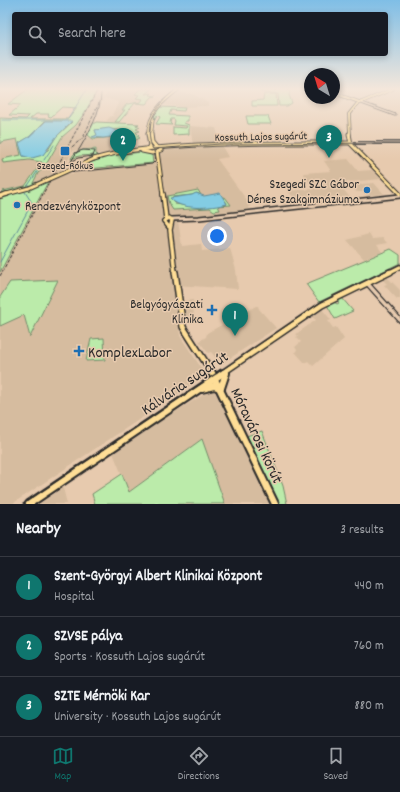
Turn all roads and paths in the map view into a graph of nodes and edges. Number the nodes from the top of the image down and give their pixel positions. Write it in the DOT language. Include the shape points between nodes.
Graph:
graph roads {
  1 [pos="154,113"];
  2 [pos="155,113"];
  3 [pos="350,113"];
  4 [pos="387,113"];
  5 [pos="395,115"];
  6 [pos="345,143"];
  7 [pos="351,143"];
  8 [pos="400,143"];
  9 [pos="150,145"];
  10 [pos="147,150"];
  11 [pos="157,150"];
  12 [pos="136,151"];
  13 [pos="122,153"];
  14 [pos="158,165"];
  15 [pos="400,195"];
  16 [pos="0,196"];
  17 [pos="170,221"];
  18 [pos="400,268"];
  19 [pos="367,283"];
  20 [pos="400,320"];
  21 [pos="226,370"];
  22 [pos="216,378"];
  23 [pos="221,388"];
  24 [pos="198,391"];
  25 [pos="30,504"];
  26 [pos="275,504"];
  1 -- 9 [label="main road" via="148,134"];
  2 -- 11 [label="main road, Móravárosi körút" via="151,137"];
  3 -- 7 [label="main road"];
  4 -- 5 [label="street"];
  6 -- 7 [label="main road"];
  6 -- 7 [label="main road"];
  6 -- 11 [label="main road, Kossuth Lajos sugárút" via="218,144"];
  7 -- 8 [label="street"];
  7 -- 15 [label="main road"];
  9 -- 10 [label="main road"];
  9 -- 12 [label="main road"];
  10 -- 11 [label="main road, Kossuth Lajos sugárút"];
  10 -- 12 [label="main road, Kossuth Lajos sugárút"];
  10 -- 13 [label="main road, Kossuth Lajos sugárút"];
  10 -- 14 [label="main road"];
  11 -- 14 [label="main road, Móravárosi körút"];
  12 -- 13 [label="main road, Kossuth Lajos sugárút"];
  13 -- 16 [label="main road, Kossuth Lajos sugárút, bridge" via="94,159 30,188"];
  14 -- 17 [label="main road, Móravárosi körút"];
  15 -- 17 [label="street"];
  17 -- 22 [label="main road, Móravárosi körút" via="182,324"];
  18 -- 19 [label="main road, Kálvária sugárút"];
  19 -- 20 [label="street"];
  19 -- 21 [label="main road, Kálvária sugárút" via="322,305"];
  21 -- 22 [label="main road, Kálvária sugárút"];
  21 -- 23 [label="main road"];
  22 -- 23 [label="main road, Móravárosi körút"];
  22 -- 24 [label="main road, Kálvária sugárút"];
  23 -- 24 [label="main road" via="210,387"];
  23 -- 26 [label="main road, Móravárosi körút"];
  24 -- 25 [label="main road, Kálvária sugárút"];
}
